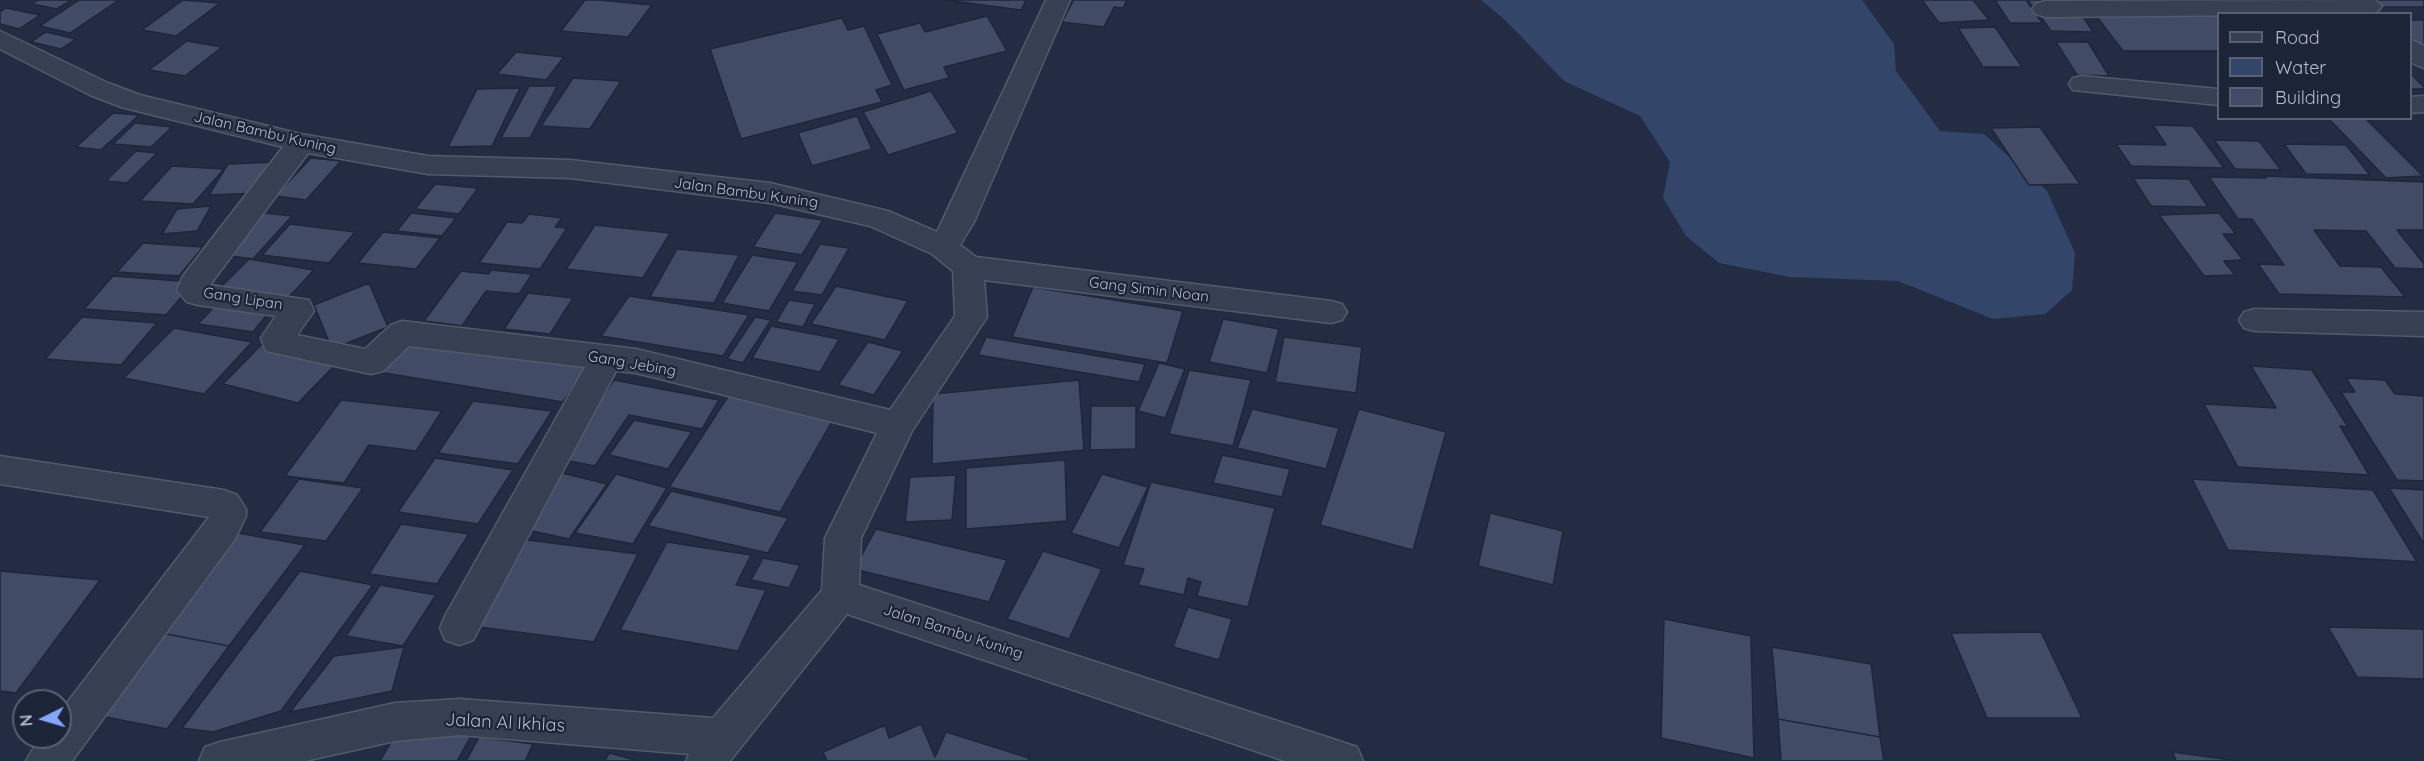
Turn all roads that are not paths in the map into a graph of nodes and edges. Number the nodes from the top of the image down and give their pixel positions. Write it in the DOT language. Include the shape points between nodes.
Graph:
graph roads {
  1 [pos="1058,0"];
  2 [pos="2369,7"];
  3 [pos="2045,9"];
  4 [pos="0,39"];
  5 [pos="2412,49"];
  6 [pos="2424,60"];
  7 [pos="2082,84"];
  8 [pos="2217,97"];
  9 [pos="301,143"];
  10 [pos="956,257"];
  11 [pos="1331,312"];
  12 [pos="2255,320"];
  13 [pos="2424,324"];
  14 [pos="606,358"];
  15 [pos="374,361"];
  16 [pos="898,425"];
  17 [pos="0,470"];
  18 [pos="840,595"];
  19 [pos="459,628"];
  20 [pos="1264,748"];
  21 [pos="714,749"];
  22 [pos="47,761"];
  23 [pos="220,761"];
  24 [pos="1342,761"];
  1 -- 10 [label="street" via="959,222"];
  2 -- 3 [label="street"];
  4 -- 9 [label="street, Jalan Bambu Kuning" via="83,82 131,101"];
  5 -- 6 [label="street"];
  7 -- 8 [label="street"];
  9 -- 10 [label="street, Jalan Bambu Kuning" via="428,165 579,170 770,193 878,218"];
  9 -- 15 [label="street, Gang Lipan" via="193,290 198,294 298,308 277,343"];
  10 -- 11 [label="street, Gang Simin Noan"];
  10 -- 16 [label="street" via="971,317"];
  12 -- 13 [label="street"];
  14 -- 15 [label="street, Gang Jebing" via="402,333"];
  14 -- 16 [label="street, Gang Jebing" via="636,361"];
  14 -- 19 [label="street"];
  16 -- 18 [label="street" via="843,537"];
  17 -- 22 [label="street" via="224,505 228,509 222,528"];
  18 -- 20 [label="street, Jalan Bambu Kuning"];
  18 -- 21 [label="street"];
  20 -- 24 [label="street, Jalan Bambu Kuning"];
  21 -- 23 [label="street, Jalan Al Ikhlas" via="460,717 395,722"];
}
